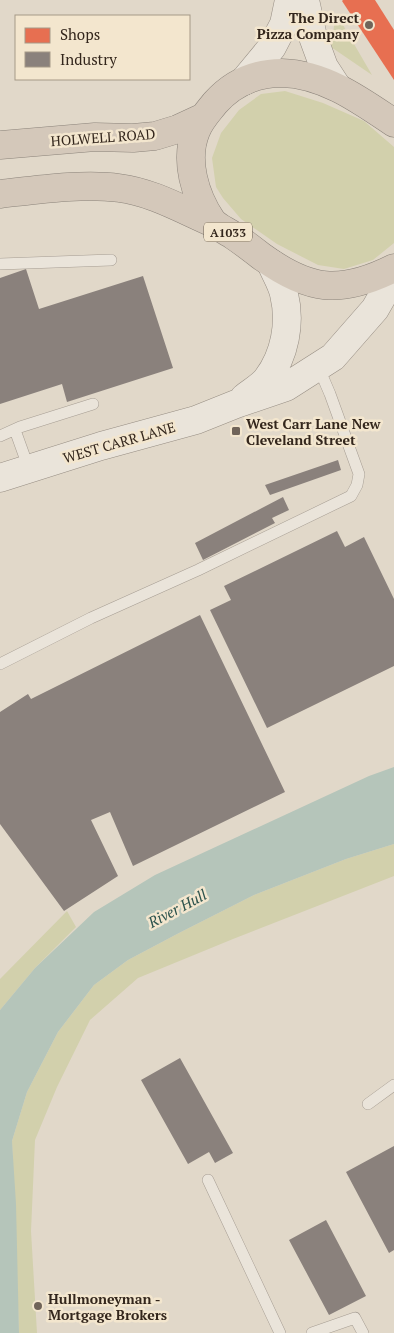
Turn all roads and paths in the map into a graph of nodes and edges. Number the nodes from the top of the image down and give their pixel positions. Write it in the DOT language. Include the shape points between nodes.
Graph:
graph roads {
  1 [pos="289,0"];
  2 [pos="306,0"];
  3 [pos="244,81"];
  4 [pos="337,87"];
  5 [pos="204,117"];
  6 [pos="394,123"];
  7 [pos="0,145"];
  8 [pos="0,194"];
  9 [pos="213,223"];
  10 [pos="111,260"];
  11 [pos="271,263"];
  12 [pos="0,264"];
  13 [pos="394,268"];
  14 [pos="394,276"];
  15 [pos="318,366"];
  16 [pos="93,404"];
  17 [pos="236,404"];
  18 [pos="15,430"];
  19 [pos="0,436"];
  20 [pos="29,469"];
  21 [pos="0,478"];
  22 [pos="0,664"];
  23 [pos="394,1085"];
  24 [pos="368,1104"];
  25 [pos="208,1180"];
  26 [pos="280,1333"];
  27 [pos="312,1333"];
  28 [pos="363,1333"];
  1 -- 3 [label="street" via="284,24 272,46"];
  2 -- 4 [label="street" via="313,37 324,67"];
  3 -- 4 [label="highway, A1033" via="263,74 282,73 302,75"];
  3 -- 5 [label="highway, A1033" via="226,92"];
  4 -- 6 [label="highway, A1033"];
  5 -- 7 [label="highway, HOLWELL ROAD / A1033" via="155,136"];
  5 -- 9 [label="highway, A1033" via="195,132 192,164 194,184"];
  8 -- 9 [label="highway, A1033" via="86,187 119,188 148,194"];
  9 -- 11 [label="highway, A1033"];
  10 -- 12 [label="lane"];
  11 -- 13 [label="highway, A1033" via="301,279 335,287 375,278"];
  11 -- 17 [label="street, WEST CARR LANE" via="284,294 286,338 266,380"];
  14 -- 15 [label="street, WEST CARR LANE" via="375,309 333,357"];
  15 -- 17 [label="street, WEST CARR LANE" via="286,387"];
  15 -- 22 [label="lane" via="359,474 351,496"];
  16 -- 18 [label="lane"];
  17 -- 20 [label="street, WEST CARR LANE" via="196,420"];
  18 -- 19 [label="lane"];
  18 -- 20 [label="lane"];
  20 -- 21 [label="street, WEST CARR LANE"];
  23 -- 24 [label="lane"];
  25 -- 26 [label="lane"];
  27 -- 28 [label="lane" via="355,1318"];
}
